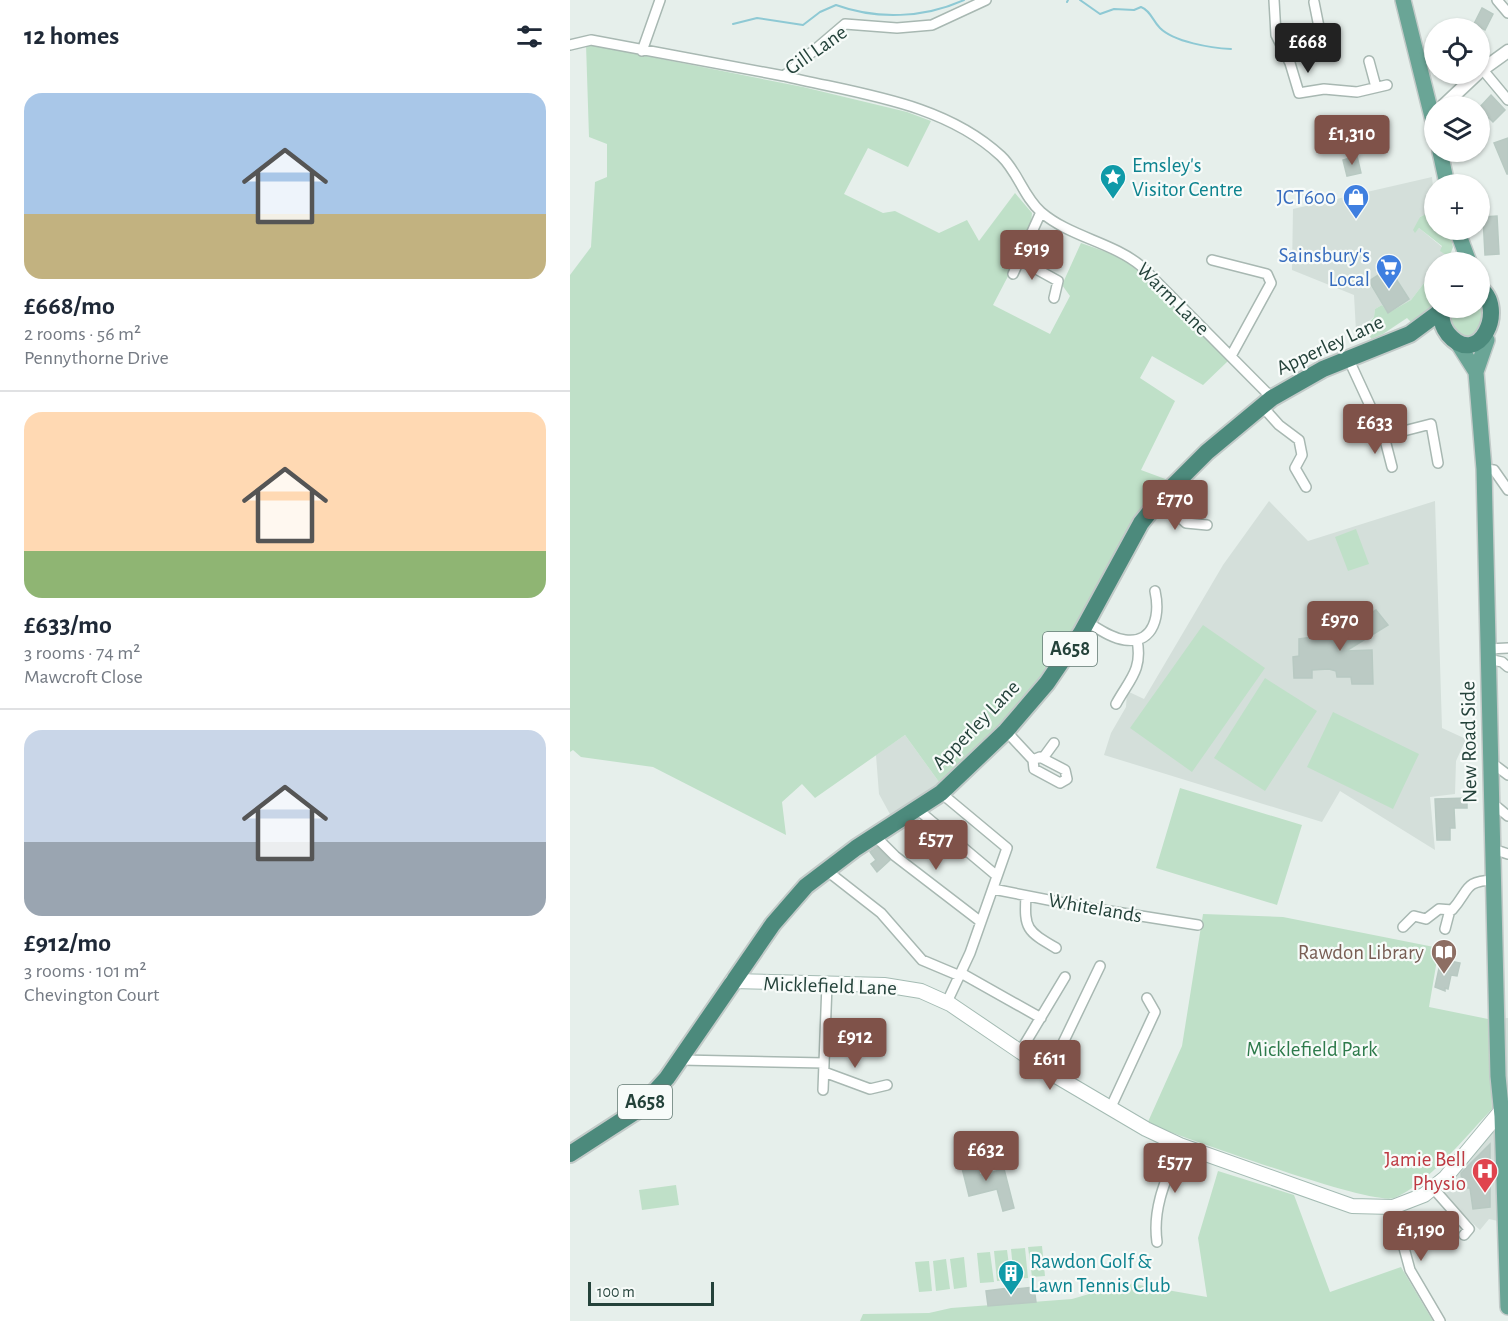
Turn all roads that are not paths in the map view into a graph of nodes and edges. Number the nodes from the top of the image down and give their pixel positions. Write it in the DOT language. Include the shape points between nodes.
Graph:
graph roads {
  1 [pos="660,0"];
  2 [pos="986,0"];
  3 [pos="1274,0"];
  4 [pos="1403,0"];
  5 [pos="1497,0"];
  6 [pos="1314,2"];
  7 [pos="1508,13"];
  8 [pos="1276,35"];
  9 [pos="570,45"];
  10 [pos="642,51"];
  11 [pos="1508,51"];
  12 [pos="1369,61"];
  13 [pos="1490,64"];
  14 [pos="784,76"];
  15 [pos="1490,82"];
  16 [pos="1387,84"];
  17 [pos="1468,84"];
  18 [pos="1376,87"];
  19 [pos="1430,96"];
  20 [pos="1456,96"];
  21 [pos="1508,100"];
  22 [pos="1041,212"];
  23 [pos="1020,260"];
  24 [pos="1212,260"];
  25 [pos="1013,274"];
  26 [pos="1490,294"];
  27 [pos="1490,295"];
  28 [pos="1054,298"];
  29 [pos="1508,308"];
  30 [pos="1432,318"];
  31 [pos="1442,318"];
  32 [pos="1410,334"];
  33 [pos="1492,337"];
  34 [pos="1454,339"];
  35 [pos="1230,356"];
  36 [pos="1348,358"];
  37 [pos="1476,372"];
  38 [pos="1267,402"];
  39 [pos="1384,436"];
  40 [pos="1438,463"];
  41 [pos="1392,467"];
  42 [pos="1484,469"];
  43 [pos="1306,487"];
  44 [pos="1508,490"];
  45 [pos="1160,499"];
  46 [pos="1207,525"];
  47 [pos="1155,591"];
  48 [pos="1087,622"];
  49 [pos="1137,640"];
  50 [pos="1508,648"];
  51 [pos="1488,654"];
  52 [pos="1508,667"];
  53 [pos="1116,704"];
  54 [pos="1006,731"];
  55 [pos="1054,743"];
  56 [pos="1043,758"];
  57 [pos="1033,760"];
  58 [pos="1492,763"];
  59 [pos="1508,776"];
  60 [pos="941,793"];
  61 [pos="1491,801"];
  62 [pos="916,809"];
  63 [pos="1508,816"];
  64 [pos="875,836"];
  65 [pos="1500,851"];
  66 [pos="826,870"];
  67 [pos="997,876"];
  68 [pos="1494,880"];
  69 [pos="993,889"];
  70 [pos="1026,896"];
  71 [pos="1450,910"];
  72 [pos="981,922"];
  73 [pos="1198,925"];
  74 [pos="1403,927"];
  75 [pos="1445,929"];
  76 [pos="1056,948"];
  77 [pos="1100,966"];
  78 [pos="961,975"];
  79 [pos="1065,977"];
  80 [pos="732,981"];
  81 [pos="750,983"];
  82 [pos="828,984"];
  83 [pos="722,997"];
  84 [pos="1147,998"];
  85 [pos="947,1002"];
  86 [pos="1041,1018"];
  87 [pos="1020,1052"];
  88 [pos="681,1060"];
  89 [pos="824,1067"];
  90 [pos="1049,1071"];
  91 [pos="887,1085"];
  92 [pos="823,1090"];
  93 [pos="1110,1109"];
  94 [pos="1505,1112"];
  95 [pos="1479,1138"];
  96 [pos="1180,1145"];
  97 [pos="1503,1148"];
  98 [pos="570,1155"];
  99 [pos="1433,1188"];
  100 [pos="1392,1207"];
  101 [pos="1464,1235"];
  102 [pos="1157,1242"];
  103 [pos="1507,1255"];
  104 [pos="1508,1307"];
  105 [pos="1440,1321"];
  1 -- 10 [label="street"];
  2 -- 14 [label="street, Gill Lane" via="932,25 897,28 845,24"];
  3 -- 8 [label="street"];
  4 -- 19 [label="main road"];
  5 -- 7 [label="street"];
  6 -- 8 [label="street" via="1320,32"];
  8 -- 18 [label="street" via="1290,63 1300,98 1324,89 1357,92"];
  9 -- 10 [label="street, Gill Lane" via="591,40"];
  10 -- 14 [label="street, Gill Lane"];
  11 -- 13 [label="street"];
  12 -- 18 [label="street"];
  14 -- 22 [label="street, Warm Lane" via="922,109 1004,158"];
  15 -- 21 [label="street"];
  16 -- 18 [label="street"];
  17 -- 20 [label="street"];
  22 -- 23 [label="street"];
  22 -- 35 [label="street, Warm Lane" via="1060,225 1128,256"];
  23 -- 25 [label="street"];
  23 -- 28 [label="street" via="1058,281"];
  24 -- 35 [label="street" via="1267,274 1270,283"];
  26 -- 29 [label="highway"];
  27 -- 33 [label="highway" via="1497,303 1499,318"];
  30 -- 32 [label="highway, Apperley Lane / A658"];
  31 -- 34 [label="highway, A658"];
  32 -- 34 [label="highway, Apperley Lane / A658"];
  32 -- 36 [label="highway, Apperley Lane / A658"];
  33 -- 34 [label="highway, A658" via="1474,345"];
  33 -- 37 [label="main road, New Road Side"];
  34 -- 37 [label="main road, New Road Side"];
  35 -- 38 [label="street, Warm Lane"];
  36 -- 38 [label="highway, Apperley Lane / A658"];
  36 -- 39 [label="street"];
  37 -- 42 [label="main road, New Road Side"];
  38 -- 43 [label="street, Warm Lane" via="1279,425 1299,440 1302,455 1296,471"];
  38 -- 45 [label="highway, Apperley Lane / A658" via="1207,452"];
  39 -- 40 [label="street" via="1431,424"];
  39 -- 41 [label="street"];
  42 -- 44 [label="street" via="1494,470"];
  42 -- 51 [label="main road, New Road Side"];
  45 -- 46 [label="street" via="1186,523"];
  45 -- 48 [label="highway, Apperley Lane / A658" via="1141,523"];
  47 -- 49 [label="street" via="1156,619 1146,635"];
  48 -- 49 [label="street" via="1110,635"];
  48 -- 54 [label="highway, Apperley Lane / A658" via="1047,683"];
  49 -- 53 [label="street" via="1135,676"];
  50 -- 51 [label="street"];
  51 -- 52 [label="street"];
  51 -- 58 [label="main road, New Road Side"];
  54 -- 57 [label="street"];
  54 -- 60 [label="highway, Apperley Lane / A658"];
  55 -- 56 [label="street"];
  56 -- 57 [label="street"];
  56 -- 57 [label="street" via="1065,770 1065,781 1060,783 1034,769"];
  58 -- 59 [label="street"];
  58 -- 61 [label="main road, New Road Side"];
  60 -- 62 [label="highway, Apperley Lane / A658"];
  60 -- 67 [label="street" via="1007,848"];
  61 -- 63 [label="street"];
  61 -- 65 [label="main road, New Road Side"];
  62 -- 64 [label="highway, Apperley Lane / A658"];
  62 -- 67 [label="street"];
  64 -- 66 [label="highway, Apperley Lane / A658"];
  64 -- 72 [label="street"];
  65 -- 68 [label="main road, New Road Side"];
  66 -- 78 [label="street" via="881,913 922,960"];
  66 -- 80 [label="highway, Apperley Lane / A658" via="789,904"];
  67 -- 69 [label="street"];
  68 -- 71 [label="street" via="1469,885"];
  68 -- 94 [label="main road, New Road Side" via="1498,1076"];
  69 -- 70 [label="street, Whitelands"];
  69 -- 72 [label="street"];
  70 -- 73 [label="street, Whitelands"];
  70 -- 76 [label="street" via="1025,923 1032,935"];
  71 -- 74 [label="street" via="1439,909 1426,919 1414,916"];
  71 -- 75 [label="street"];
  72 -- 78 [label="street"];
  77 -- 90 [label="street"];
  78 -- 85 [label="street"];
  78 -- 86 [label="street"];
  79 -- 86 [label="street"];
  80 -- 81 [label="main road, Micklefield Lane"];
  80 -- 83 [label="highway, Apperley Lane / A658"];
  81 -- 82 [label="main road, Micklefield Lane"];
  81 -- 83 [label="main road, Micklefield Lane"];
  82 -- 85 [label="main road, Micklefield Lane" via="902,987"];
  82 -- 89 [label="street"];
  83 -- 88 [label="highway, Apperley Lane / A658"];
  84 -- 93 [label="street" via="1155,1012"];
  85 -- 87 [label="main road, Micklefield Lane"];
  86 -- 87 [label="street"];
  87 -- 90 [label="main road, Micklefield Lane"];
  88 -- 89 [label="street"];
  88 -- 98 [label="highway, Apperley Lane / A658" via="638,1110"];
  89 -- 91 [label="street" via="870,1089"];
  89 -- 92 [label="street"];
  90 -- 93 [label="main road, Micklefield Lane"];
  93 -- 96 [label="main road, Micklefield Lane"];
  94 -- 95 [label="main road, Micklefield Lane"];
  94 -- 97 [label="main road, New Road Side"];
  95 -- 97 [label="main road" via="1492,1140"];
  95 -- 99 [label="main road, Micklefield Lane"];
  96 -- 100 [label="main road, Micklefield Lane" via="1352,1206"];
  96 -- 102 [label="street" via="1157,1207"];
  97 -- 103 [label="main road, New Road Side"];
  99 -- 100 [label="main road, Micklefield Lane"];
  99 -- 101 [label="street" via="1469,1229"];
  100 -- 105 [label="street" via="1410,1270"];
  103 -- 104 [label="main road, New Road Side"];
}
